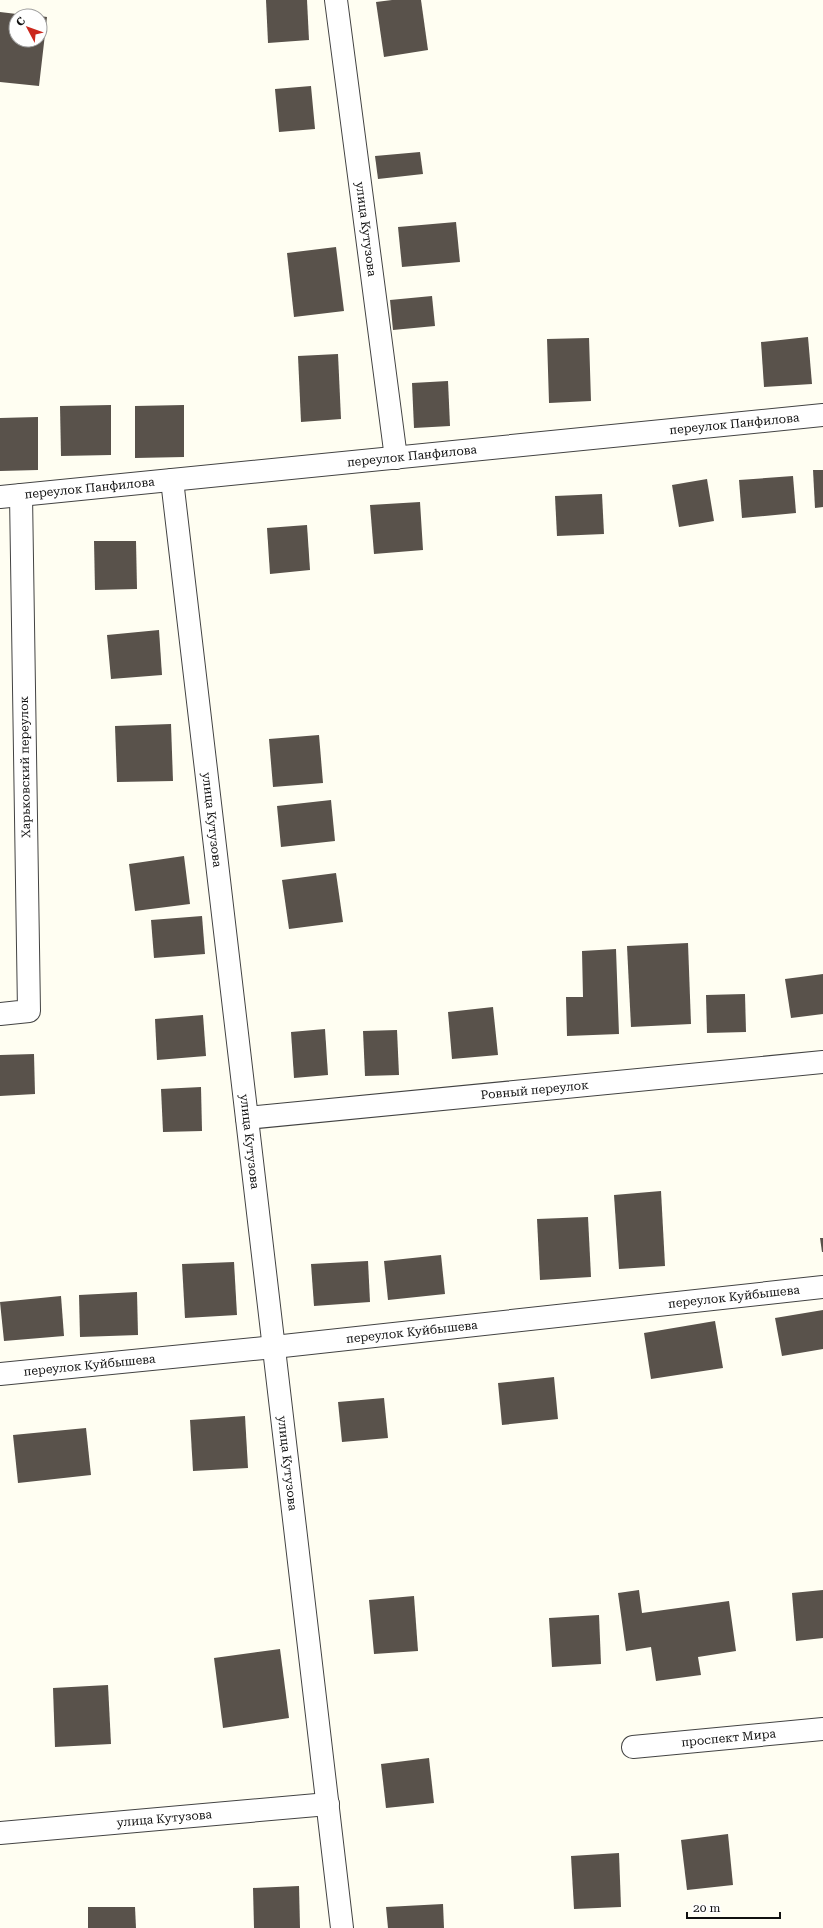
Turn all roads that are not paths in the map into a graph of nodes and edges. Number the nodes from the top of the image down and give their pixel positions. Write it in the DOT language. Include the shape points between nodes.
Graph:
graph roads {
  1 [pos="336,0"];
  2 [pos="823,414"];
  3 [pos="396,458"];
  4 [pos="172,480"];
  5 [pos="10,496"];
  6 [pos="0,1014"];
  7 [pos="823,1062"];
  8 [pos="247,1118"];
  9 [pos="823,1287"];
  10 [pos="274,1347"];
  11 [pos="0,1374"];
  12 [pos="823,1728"];
  13 [pos="633,1747"];
  14 [pos="328,1804"];
  15 [pos="0,1833"];
  16 [pos="342,1928"];
  1 -- 3 [label="street, улица Кутузова"];
  2 -- 3 [label="street, переулок Панфилова"];
  3 -- 4 [label="street, переулок Панфилова"];
  4 -- 5 [label="street, переулок Панфилова"];
  4 -- 8 [label="street, улица Кутузова"];
  5 -- 6 [label="street, Харьковский переулок" via="29,1011"];
  7 -- 8 [label="street, Ровный переулок"];
  8 -- 10 [label="street, улица Кутузова"];
  9 -- 10 [label="street, переулок Куйбышева"];
  10 -- 11 [label="street, переулок Куйбышева"];
  10 -- 14 [label="street, улица Кутузова"];
  12 -- 13 [label="street, проспект Мира"];
  14 -- 15 [label="street, улица Кутузова"];
  14 -- 16 [label="street, улица Кутузова"];
}
